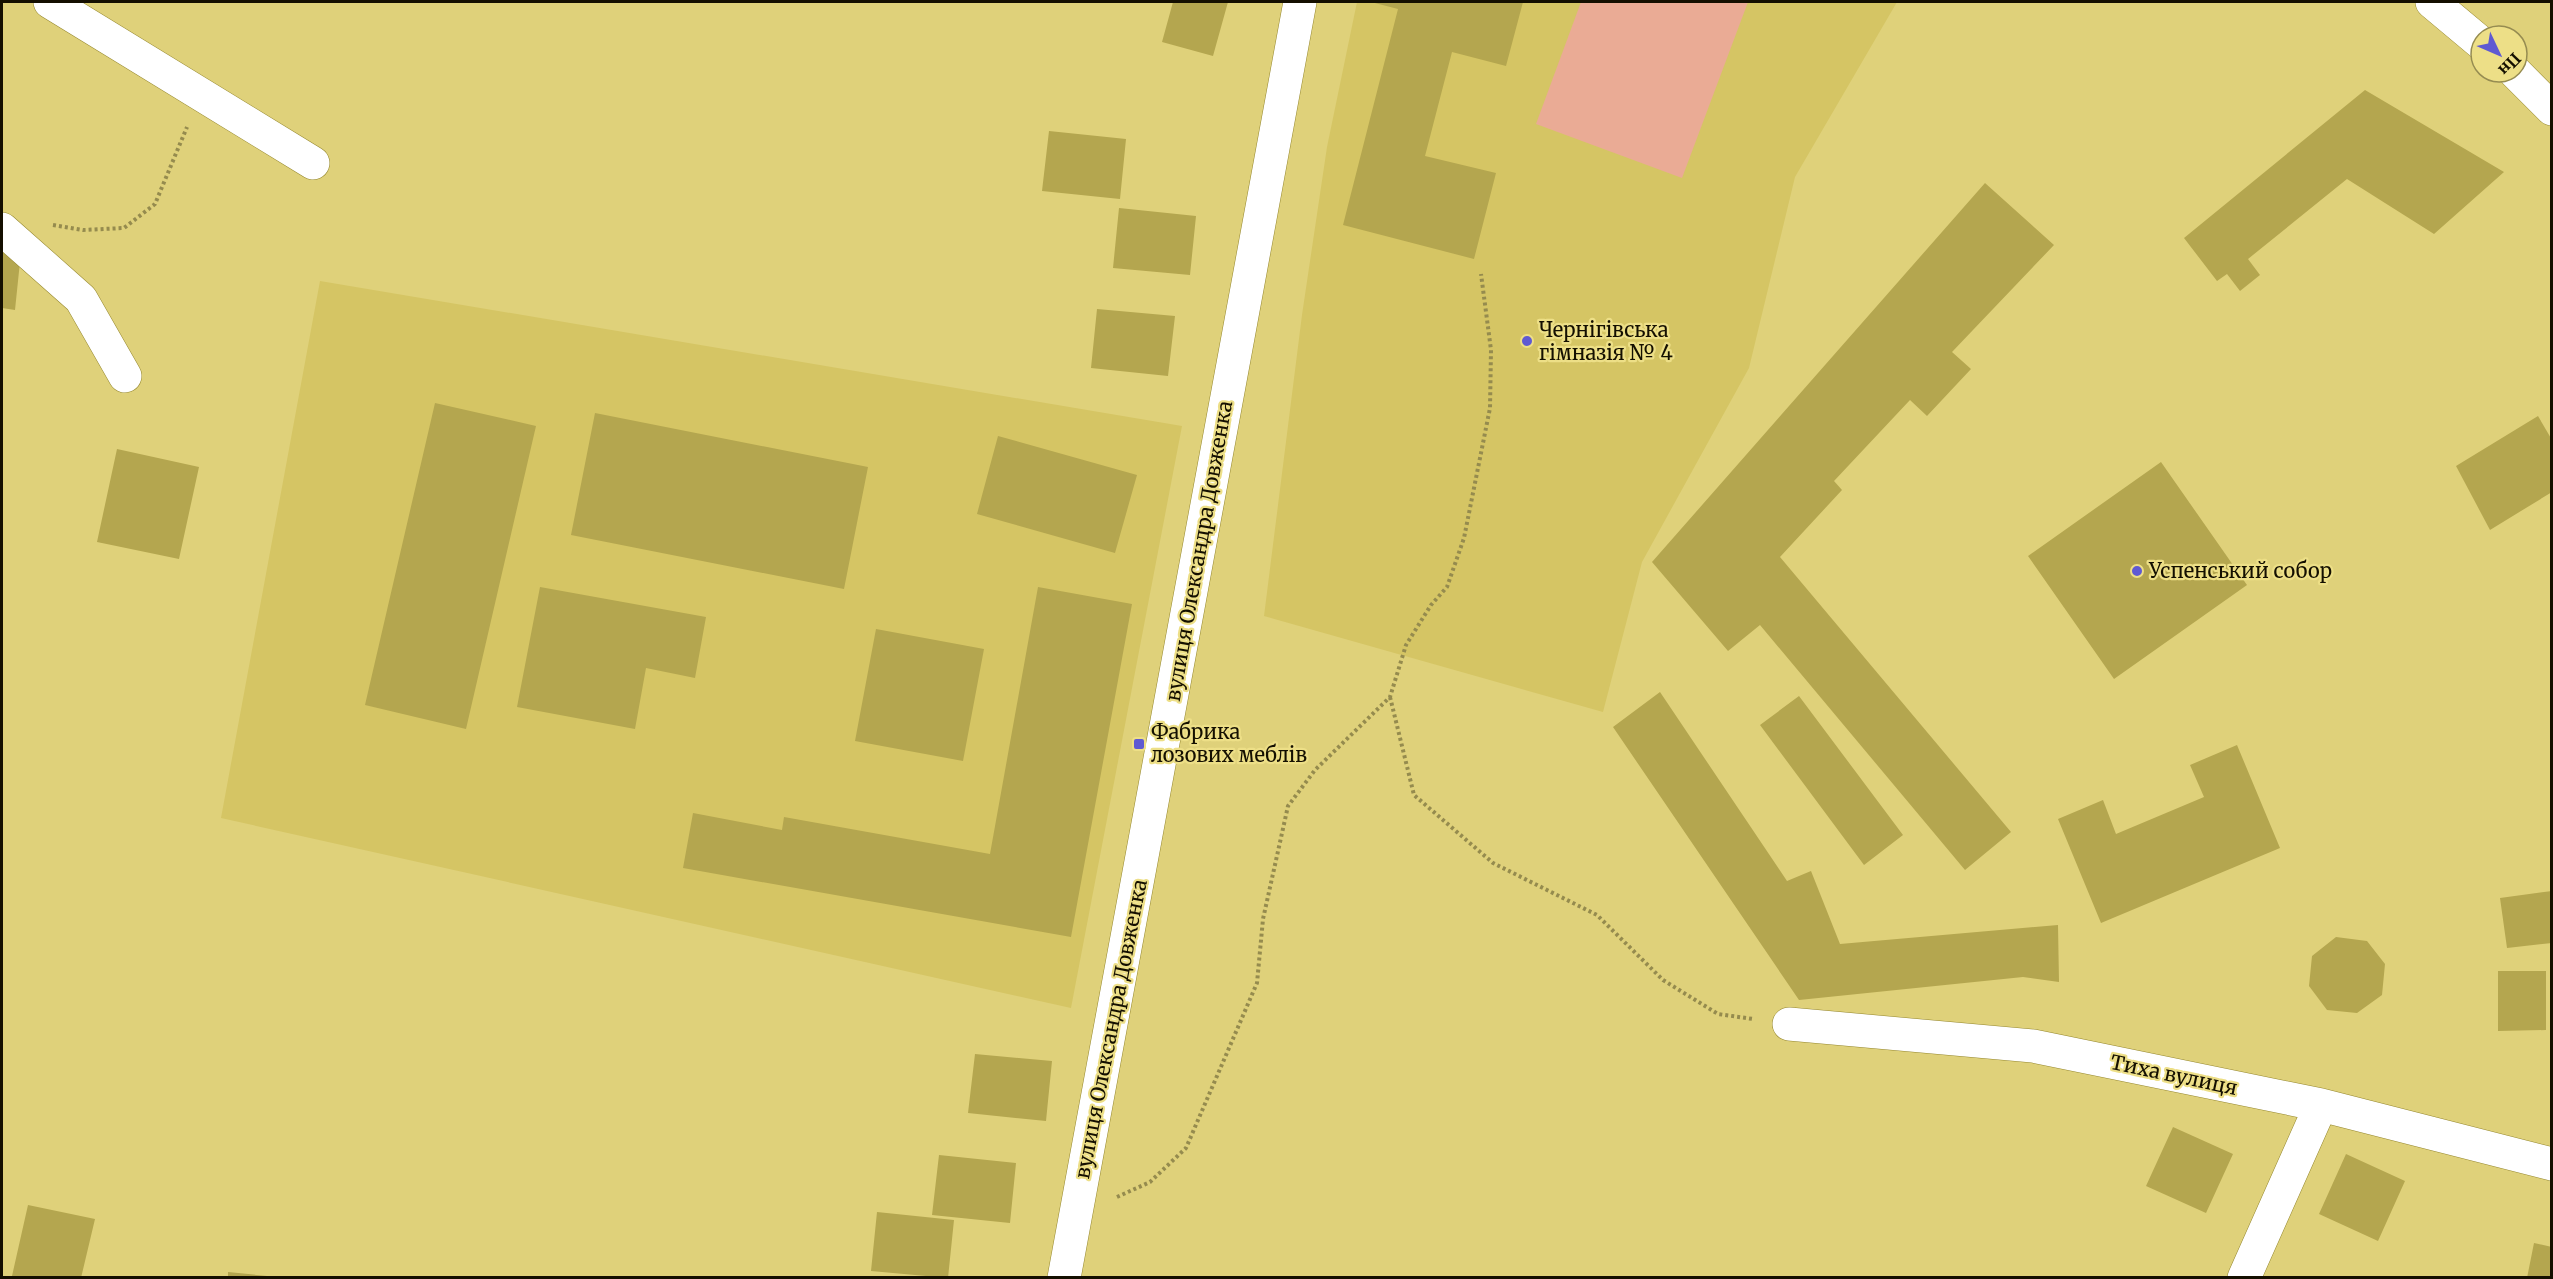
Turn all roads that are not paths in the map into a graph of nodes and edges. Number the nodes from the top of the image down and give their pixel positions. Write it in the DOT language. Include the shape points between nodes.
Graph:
graph roads {
  1 [pos="50,2"];
  2 [pos="1300,2"];
  3 [pos="2432,2"];
  4 [pos="2469,33"];
  5 [pos="2527,84"];
  6 [pos="2552,109"];
  7 [pos="313,163"];
  8 [pos="2,229"];
  9 [pos="125,376"];
  10 [pos="1789,1024"];
  11 [pos="2321,1105"];
  12 [pos="2552,1164"];
  13 [pos="1065,1278"];
  14 [pos="2244,1278"];
  1 -- 7 [label="street"];
  2 -- 13 [label="street, вулиця Олександра Довженка"];
  3 -- 4 [label="street"];
  5 -- 6 [label="street"];
  8 -- 9 [label="street" via="81,299"];
  10 -- 11 [label="street, Тиха вулиця" via="2033,1046"];
  11 -- 12 [label="street, Тиха вулиця"];
  11 -- 14 [label="street"];
}
